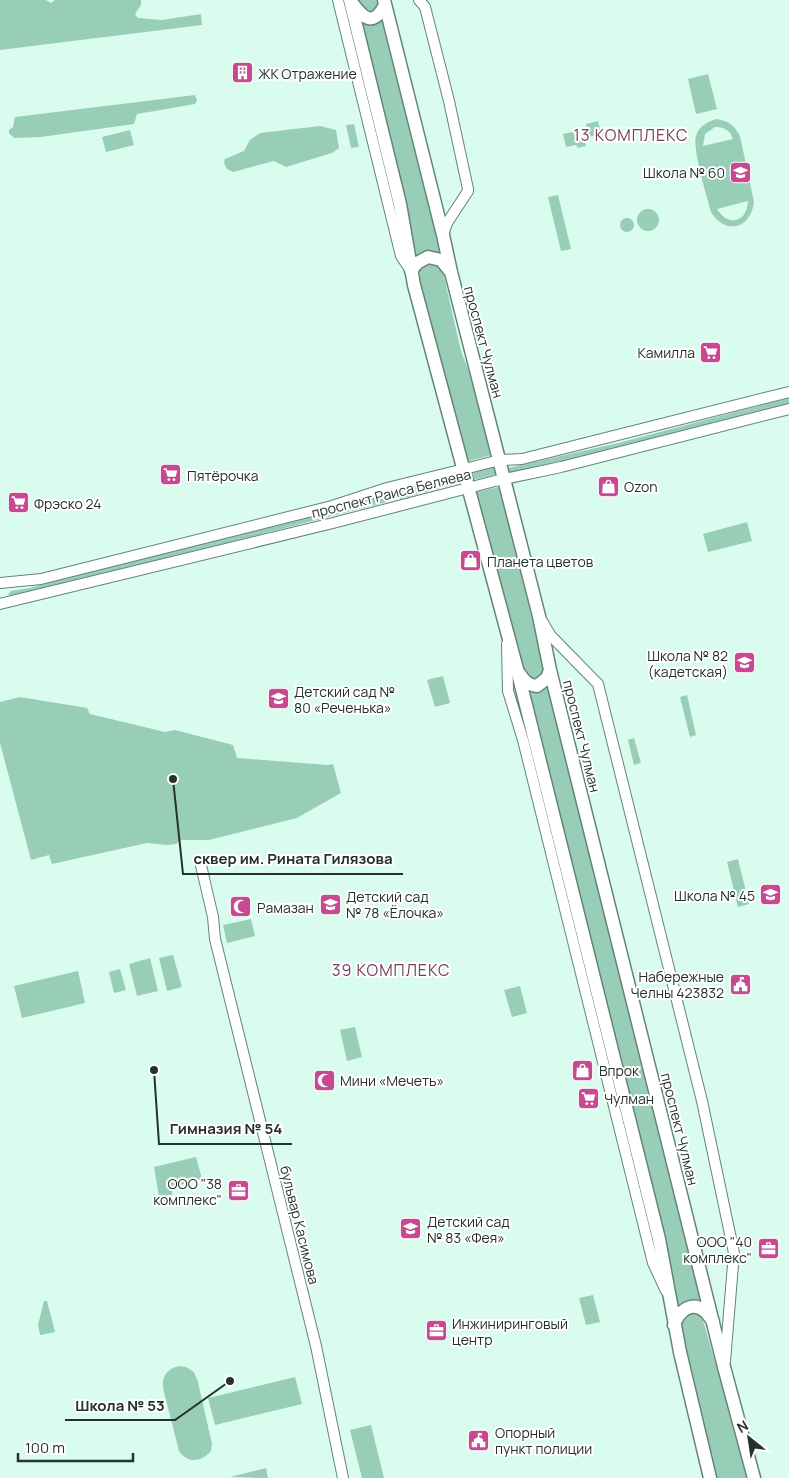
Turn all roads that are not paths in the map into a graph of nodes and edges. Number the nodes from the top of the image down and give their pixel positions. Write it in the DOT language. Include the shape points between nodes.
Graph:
graph roads {
  1 [pos="346,0"];
  2 [pos="419,0"];
  3 [pos="384,2"];
  4 [pos="443,234"];
  5 [pos="411,271"];
  6 [pos="450,272"];
  7 [pos="789,392"];
  8 [pos="789,409"];
  9 [pos="500,460"];
  10 [pos="464,469"];
  11 [pos="505,479"];
  12 [pos="387,488"];
  13 [pos="469,488"];
  14 [pos="390,508"];
  15 [pos="5,583"];
  16 [pos="11,601"];
  17 [pos="0,604"];
  18 [pos="539,616"];
  19 [pos="506,633"];
  20 [pos="517,669"];
  21 [pos="550,670"];
  22 [pos="200,862"];
  23 [pos="669,1299"];
  24 [pos="713,1321"];
  25 [pos="674,1325"];
  26 [pos="724,1367"];
  27 [pos="343,1478"];
  28 [pos="710,1478"];
  29 [pos="754,1478"];
  1 -- 3 [label="main road" via="367,18 380,14"];
  1 -- 5 [label="main road" via="400,204"];
  2 -- 4 [label="street" via="425,7 468,191"];
  3 -- 4 [label="main road, проспект Чулман"];
  4 -- 6 [label="main road, проспект Чулман"];
  5 -- 6 [label="main road" via="428,257 442,260"];
  5 -- 10 [label="main road"];
  6 -- 9 [label="main road, проспект Чулман"];
  7 -- 9 [label="street, проспект Раиса Беляева" via="522,459"];
  8 -- 11 [label="street, проспект Раиса Беляева"];
  9 -- 10 [label="street, проспект Раиса Беляева"];
  9 -- 11 [label="main road, проспект Чулман"];
  10 -- 12 [label="street, проспект Раиса Беляева"];
  10 -- 13 [label="main road"];
  11 -- 13 [label="street, проспект Раиса Беляева"];
  11 -- 18 [label="main road, проспект Чулман"];
  12 -- 14 [label="street" via="396,495"];
  12 -- 15 [label="street, проспект Раиса Беляева" via="332,506 42,579"];
  13 -- 14 [label="street, проспект Раиса Беляева"];
  13 -- 19 [label="main road"];
  14 -- 16 [label="street, проспект Раиса Беляева"];
  15 -- 16 [label="street" via="4,592"];
  16 -- 17 [label="street, проспект Раиса Беляева"];
  18 -- 21 [label="main road, проспект Чулман"];
  18 -- 26 [label="street" via="551,636 598,684 702,1101 734,1253"];
  19 -- 20 [label="main road"];
  19 -- 23 [label="street" via="508,691 653,1263"];
  20 -- 21 [label="main road" via="524,681 537,686 547,678"];
  20 -- 23 [label="main road" via="659,1239"];
  21 -- 24 [label="main road, проспект Чулман"];
  22 -- 27 [label="street, бульвар Касимова" via="214,917 215,938 316,1346"];
  23 -- 25 [label="main road"];
  24 -- 25 [label="main road" via="704,1310 696,1307 683,1310 677,1315"];
  24 -- 26 [label="main road, проспект Чулман"];
  25 -- 28 [label="main road"];
  26 -- 29 [label="main road, проспект Чулман"];
}
